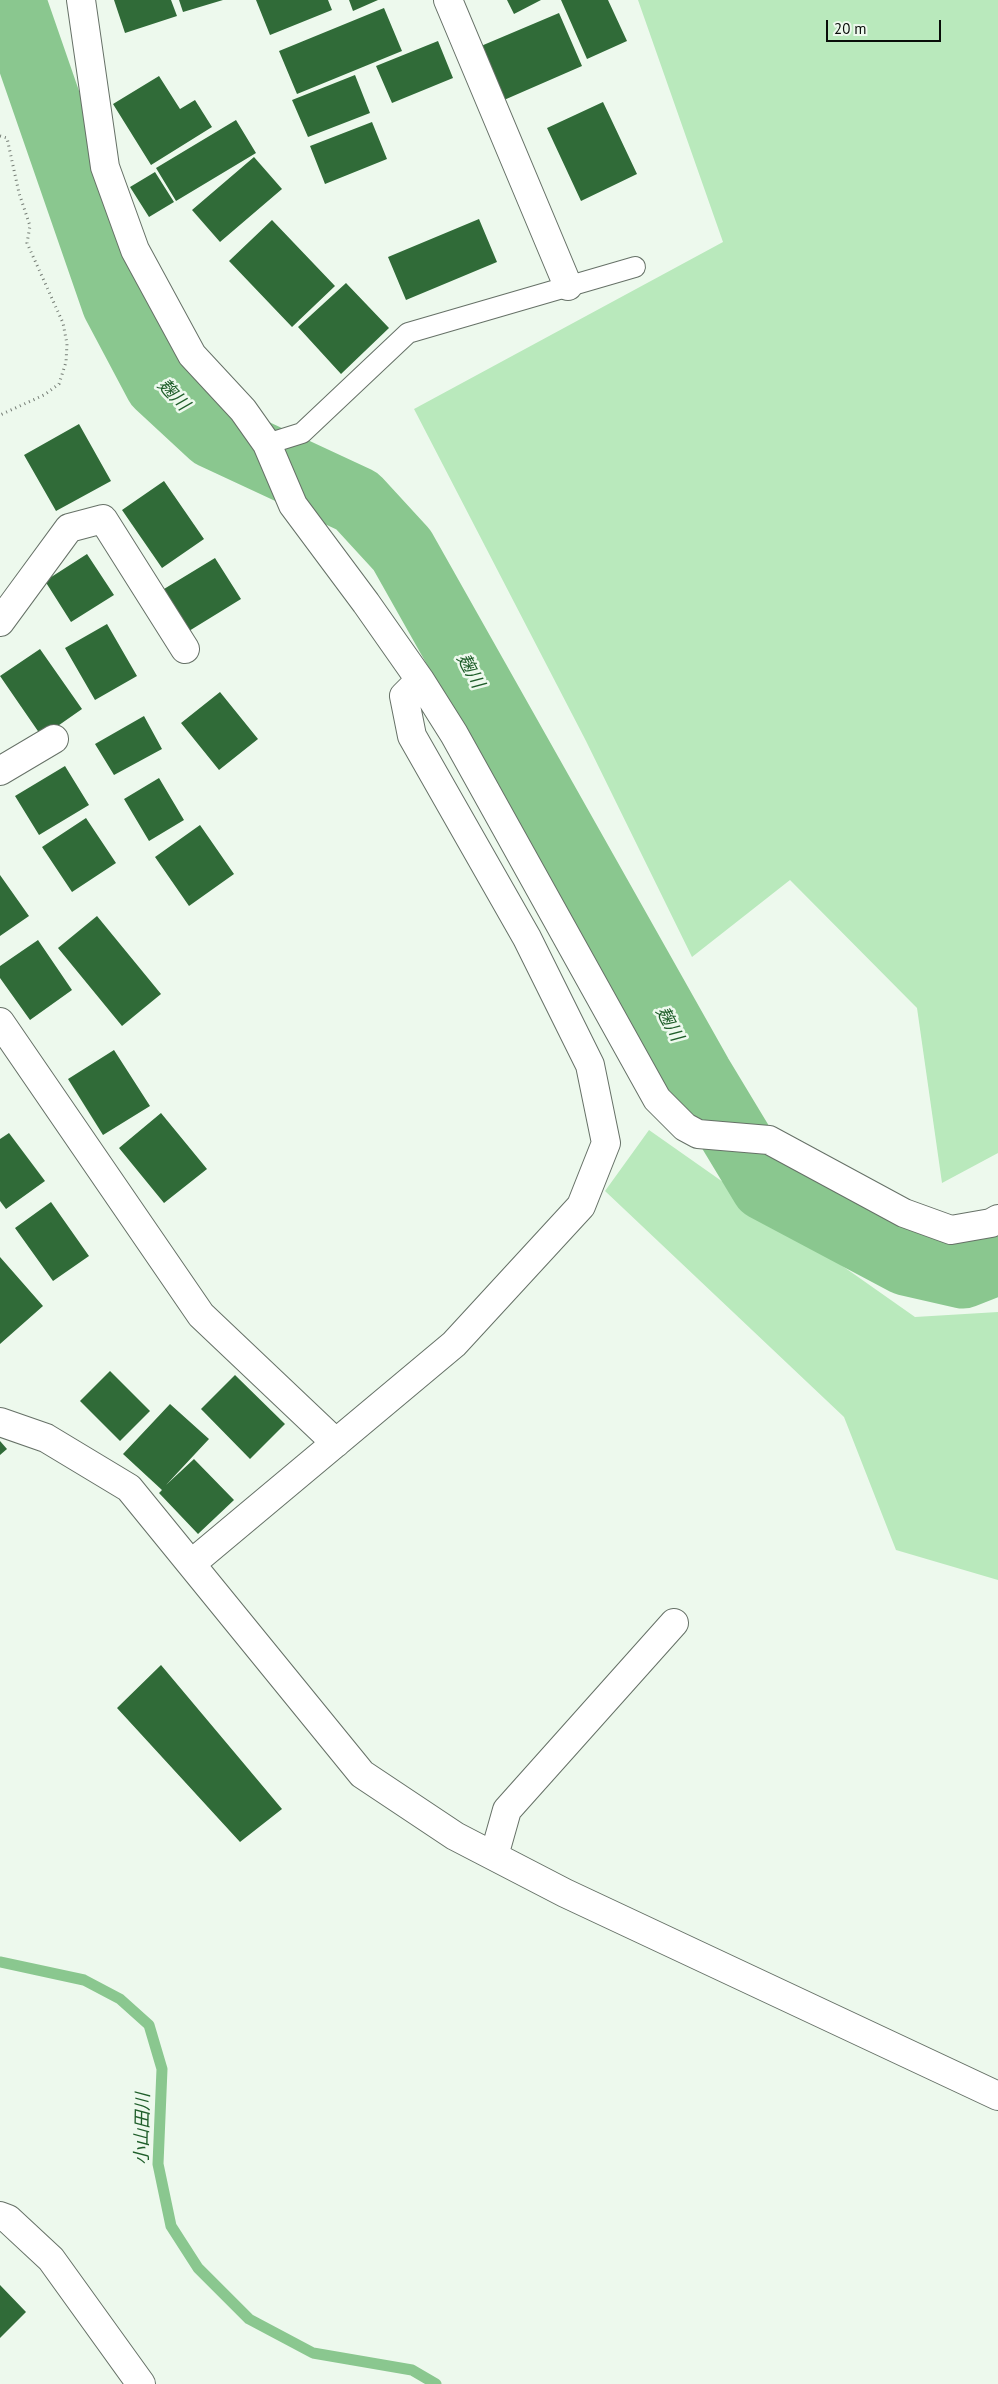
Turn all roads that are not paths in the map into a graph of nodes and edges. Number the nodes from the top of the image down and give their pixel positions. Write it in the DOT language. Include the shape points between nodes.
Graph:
graph roads {
  1 [pos="81,0"];
  2 [pos="448,0"];
  3 [pos="636,267"];
  4 [pos="568,286"];
  5 [pos="267,444"];
  6 [pos="0,622"];
  7 [pos="184,649"];
  8 [pos="420,680"];
  9 [pos="54,739"];
  10 [pos="0,771"];
  11 [pos="0,1022"];
  12 [pos="998,1218"];
  13 [pos="0,1422"];
  14 [pos="336,1443"];
  15 [pos="191,1564"];
  16 [pos="674,1623"];
  17 [pos="494,1856"];
  18 [pos="998,2096"];
  19 [pos="0,2216"];
  20 [pos="141,2384"];
  1 -- 5 [label="street" via="105,167 135,250 192,355 243,410"];
  2 -- 4 [label="street"];
  3 -- 4 [label="lane"];
  4 -- 5 [label="lane" via="408,333 302,433"];
  5 -- 8 [label="street" via="294,505"];
  6 -- 7 [label="street" via="69,528 103,519"];
  8 -- 12 [label="street" via="454,734 657,1099 685,1127 698,1134 769,1140 904,1213 951,1230 991,1223"];
  8 -- 14 [label="street" via="404,696 412,736 527,938 590,1065 606,1143 581,1206 454,1344"];
  9 -- 10 [label="street"];
  11 -- 14 [label="street" via="201,1315"];
  13 -- 15 [label="street" via="46,1438 129,1488"];
  14 -- 15 [label="street"];
  15 -- 17 [label="street" via="362,1774 455,1836"];
  16 -- 17 [label="street" via="507,1810"];
  17 -- 18 [label="street" via="565,1893"];
  19 -- 20 [label="street" via="8,2219 51,2259"];
}
